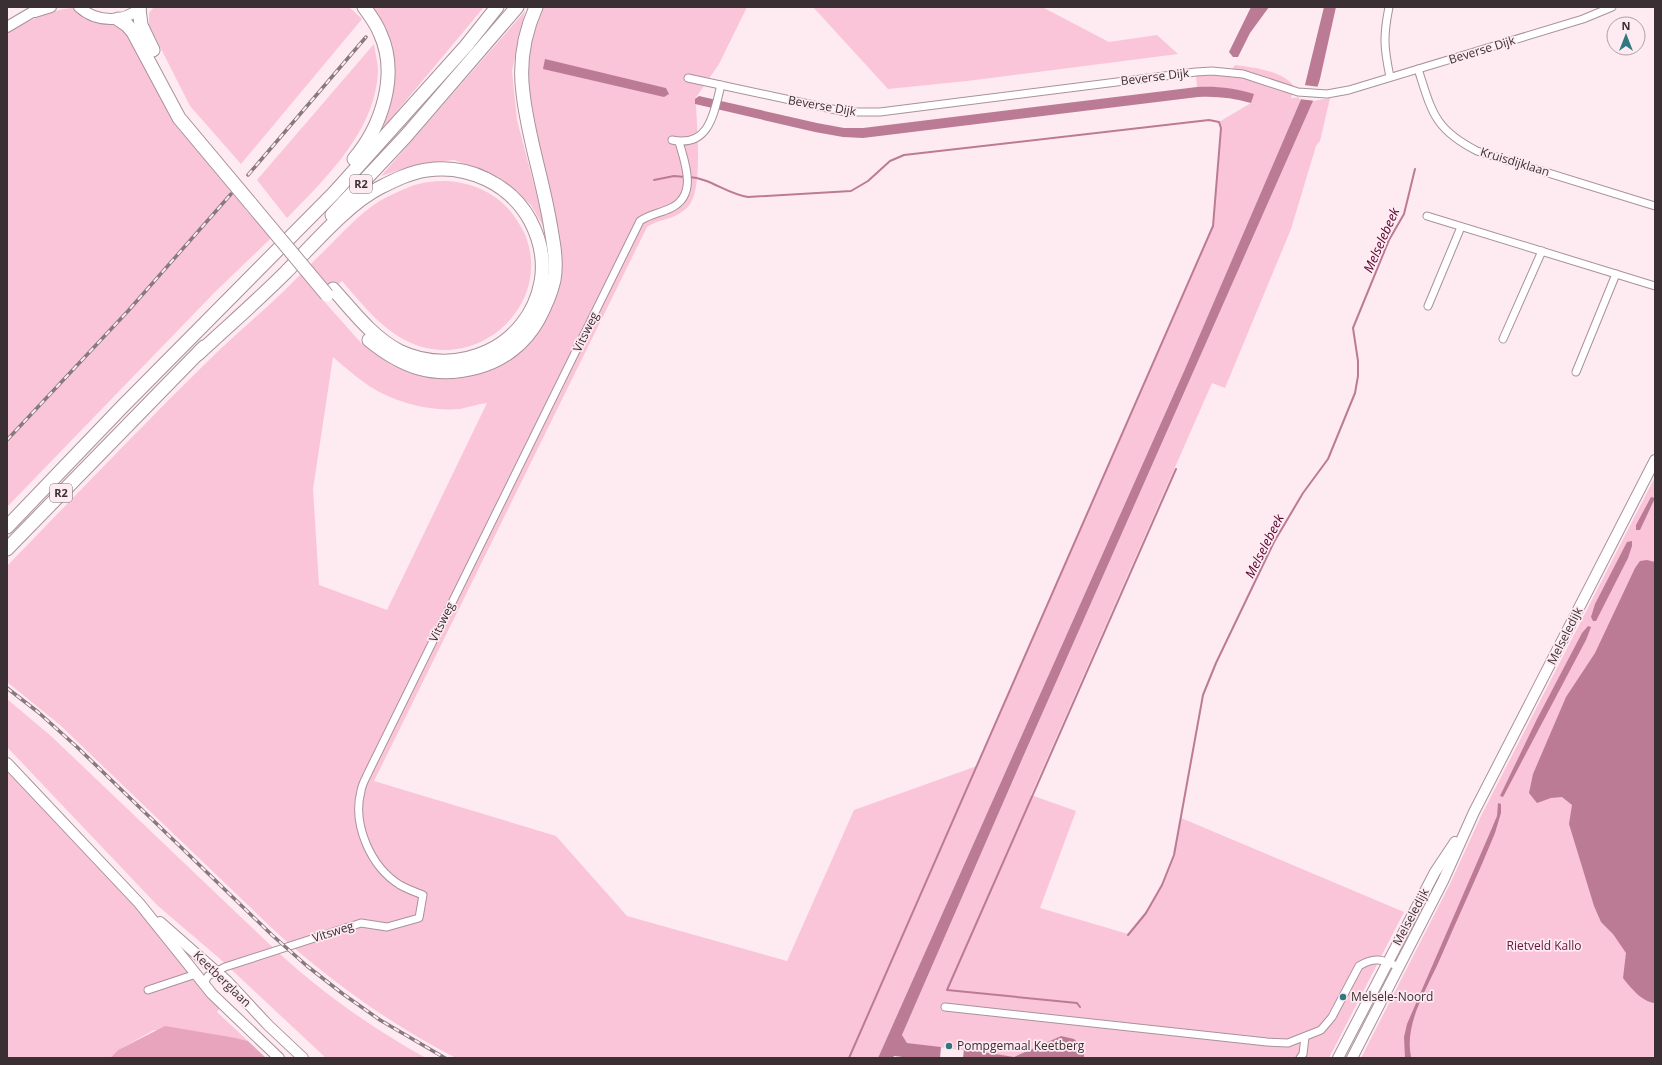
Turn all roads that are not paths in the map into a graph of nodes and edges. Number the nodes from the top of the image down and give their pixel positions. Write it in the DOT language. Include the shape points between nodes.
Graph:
graph roads {
  1 [pos="41,7"];
  2 [pos="51,7"];
  3 [pos="80,7"];
  4 [pos="364,7"];
  5 [pos="497,7"];
  6 [pos="517,7"];
  7 [pos="536,7"];
  8 [pos="1389,7"];
  9 [pos="1612,7"];
  10 [pos="140,8"];
  11 [pos="32,14"];
  12 [pos="118,19"];
  13 [pos="7,27"];
  14 [pos="1418,69"];
  15 [pos="1390,77"];
  16 [pos="688,78"];
  17 [pos="721,85"];
  18 [pos="253,201"];
  19 [pos="1655,206"];
  20 [pos="1427,216"];
  21 [pos="1461,227"];
  22 [pos="1542,251"];
  23 [pos="274,255"];
  24 [pos="1616,274"];
  25 [pos="1655,286"];
  26 [pos="330,292"];
  27 [pos="1428,306"];
  28 [pos="1503,340"];
  29 [pos="198,354"];
  30 [pos="1576,372"];
  31 [pos="1655,460"];
  32 [pos="7,527"];
  33 [pos="7,549"];
  34 [pos="7,763"];
  35 [pos="1474,812"];
  36 [pos="139,903"];
  37 [pos="1388,961"];
  38 [pos="1399,967"];
  39 [pos="216,972"];
  40 [pos="196,974"];
  41 [pos="204,983"];
  42 [pos="148,990"];
  43 [pos="945,1007"];
  44 [pos="1305,1037"];
  45 [pos="279,1058"];
  46 [pos="303,1058"];
  47 [pos="1300,1058"];
  48 [pos="1338,1058"];
  49 [pos="1352,1058"];
  1 -- 11 [label="main road"];
  2 -- 11 [label="main road"];
  3 -- 12 [label="main road" via="100,18"];
  4 -- 23 [label="highway" via="381,33 388,64 387,86 380,116 362,149"];
  5 -- 23 [label="highway, R2" via="466,46 334,193"];
  6 -- 29 [label="highway, R2" via="406,136"];
  7 -- 26 [label="highway" via="529,22 524,44 522,91 547,205 555,256 554,280 533,330 516,348 494,362 455,372 436,372 412,367 385,353 367,339"];
  8 -- 15 [label="street" via="1384,54"];
  9 -- 14 [label="street, Beverse Dijk" via="1585,18"];
  10 -- 12 [label="main road"];
  10 -- 18 [label="highway" via="141,25 145,35 186,113"];
  11 -- 13 [label="main road"];
  12 -- 18 [label="highway" via="133,32 179,118"];
  14 -- 15 [label="street, Beverse Dijk"];
  14 -- 19 [label="street, Kruisdijklaan" via="1431,110 1448,134 1460,142 1477,151"];
  15 -- 17 [label="street, Beverse Dijk" via="1349,90 1320,94 1298,92 1243,74 1201,71 863,113 820,108"];
  16 -- 17 [label="street, Beverse Dijk"];
  17 -- 39 [label="street, Vitsweg" via="709,128 700,136 676,141 687,169 688,182 684,198 671,209 640,221 360,791 361,829 369,852 384,871 400,885 423,895 419,918 387,927 361,923"];
  18 -- 26 [label="highway, bridge"];
  20 -- 21 [label="street"];
  21 -- 22 [label="street"];
  21 -- 27 [label="street"];
  22 -- 24 [label="street"];
  22 -- 28 [label="street"];
  23 -- 32 [label="highway, R2" via="186,341"];
  24 -- 25 [label="street"];
  24 -- 30 [label="street"];
  26 -- 29 [label="highway" via="382,340 398,350 414,357 436,361 455,361 473,357 507,340 528,316 541,281 542,260 538,236 524,209 497,184 464,171 447,169 414,173 379,188 359,201"];
  29 -- 33 [label="highway, R2"];
  31 -- 35 [label="main road, Melseledijk"];
  34 -- 36 [label="main road, Keetberglaan"];
  35 -- 37 [label="main road, Melseledijk" via="1435,872"];
  35 -- 38 [label="main road, Melseledijk" via="1443,881"];
  36 -- 39 [label="main road, Keetberglaan"];
  36 -- 40 [label="main road, Keetberglaan"];
  37 -- 38 [label="street"];
  37 -- 44 [label="street" via="1368,961 1359,966 1332,1017 1321,1030"];
  37 -- 48 [label="main road, Melseledijk"];
  38 -- 49 [label="main road, Melseledijk"];
  39 -- 41 [label="street" via="208,976"];
  39 -- 46 [label="main road, Keetberglaan"];
  40 -- 41 [label="main road, Keetberglaan"];
  40 -- 42 [label="street"];
  41 -- 45 [label="main road, Keetberglaan" via="212,994"];
  43 -- 44 [label="street" via="1266,1042 1288,1043"];
  44 -- 47 [label="street"];
}
